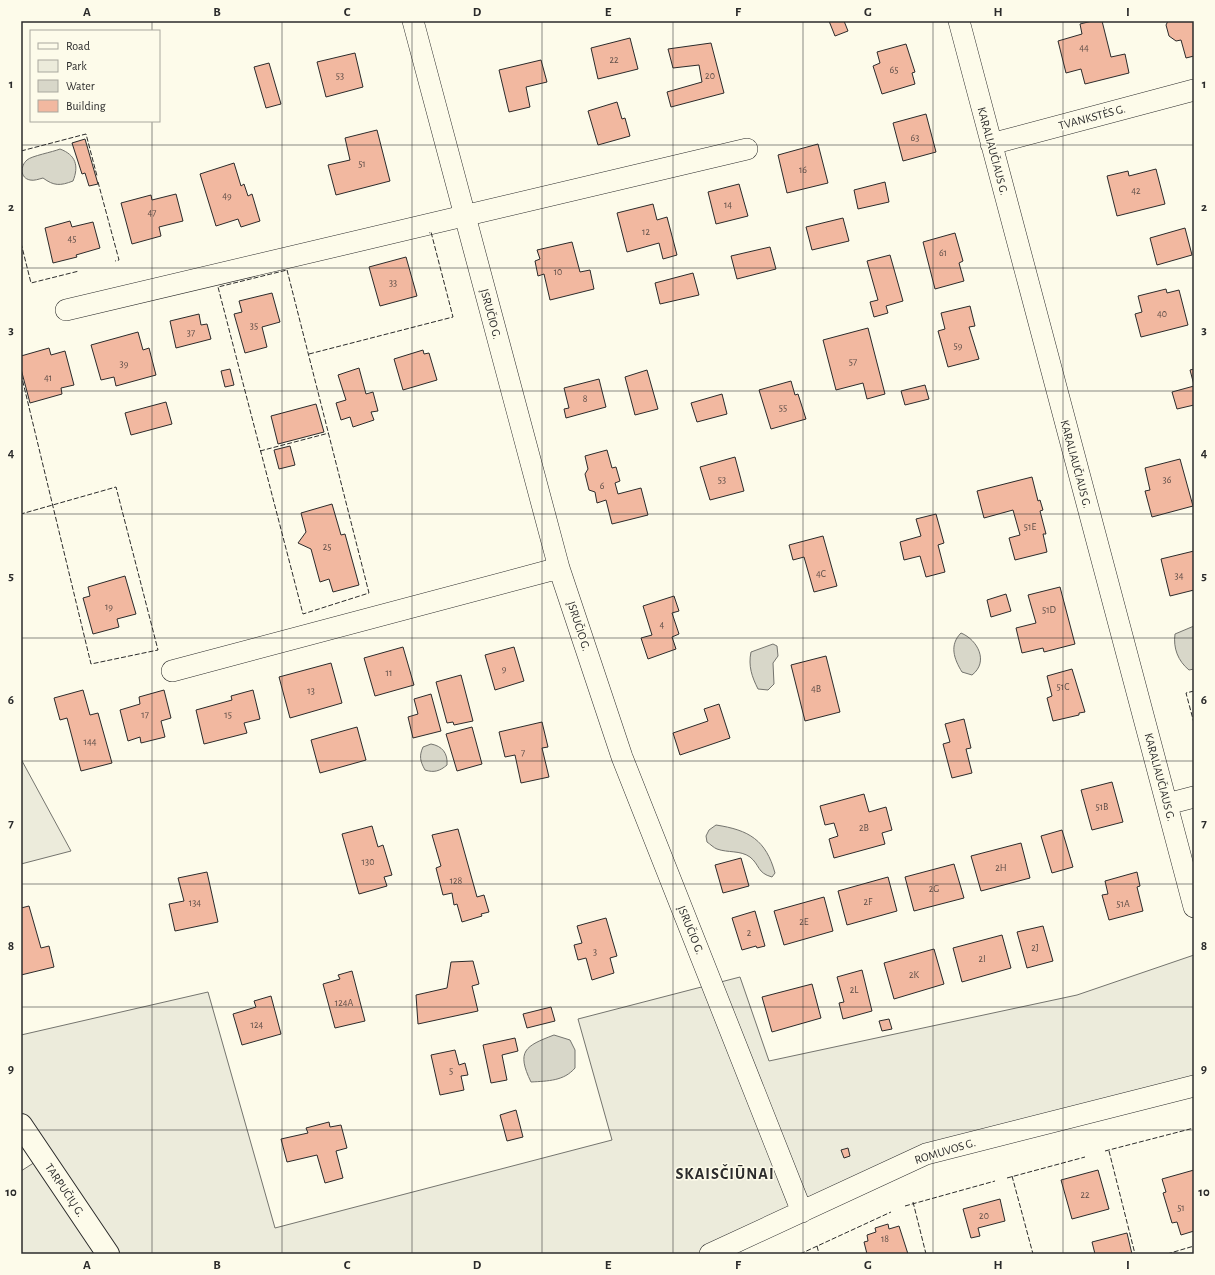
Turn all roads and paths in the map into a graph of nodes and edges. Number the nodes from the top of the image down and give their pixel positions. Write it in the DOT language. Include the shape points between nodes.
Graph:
graph roads {
  1 [pos="413,21"];
  2 [pos="959,21"];
  3 [pos="1194,90"];
  4 [pos="991,144"];
  5 [pos="747,149"];
  6 [pos="464,215"];
  7 [pos="66,310"];
  8 [pos="559,568"];
  9 [pos="172,671"];
  10 [pos="1194,797"];
  11 [pos="1167,804"];
  12 [pos="1194,908"];
  13 [pos="1194,1086"];
  14 [pos="21,1125"];
  15 [pos="802,1212"];
  16 [pos="108,1254"];
  17 [pos="710,1254"];
  1 -- 6 [label="street, ĮSRUČIO G."];
  2 -- 4 [label="street, KARALIAUČIAUS G."];
  3 -- 4 [label="street, TVANKSTĖS G."];
  4 -- 11 [label="street, KARALIAUČIAUS G."];
  5 -- 6 [label="street"];
  6 -- 7 [label="street"];
  6 -- 8 [label="street, ĮSRUČIO G."];
  8 -- 9 [label="street"];
  8 -- 15 [label="street, ĮSRUČIO G." via="622,757"];
  10 -- 11 [label="street"];
  11 -- 12 [label="street, KARALIAUČIAUS G."];
  13 -- 15 [label="street, ROMUVOS G." via="926,1154"];
  14 -- 16 [label="main road, TARPUČIŲ G."];
  15 -- 17 [label="street, ROMUVOS G."];
}
